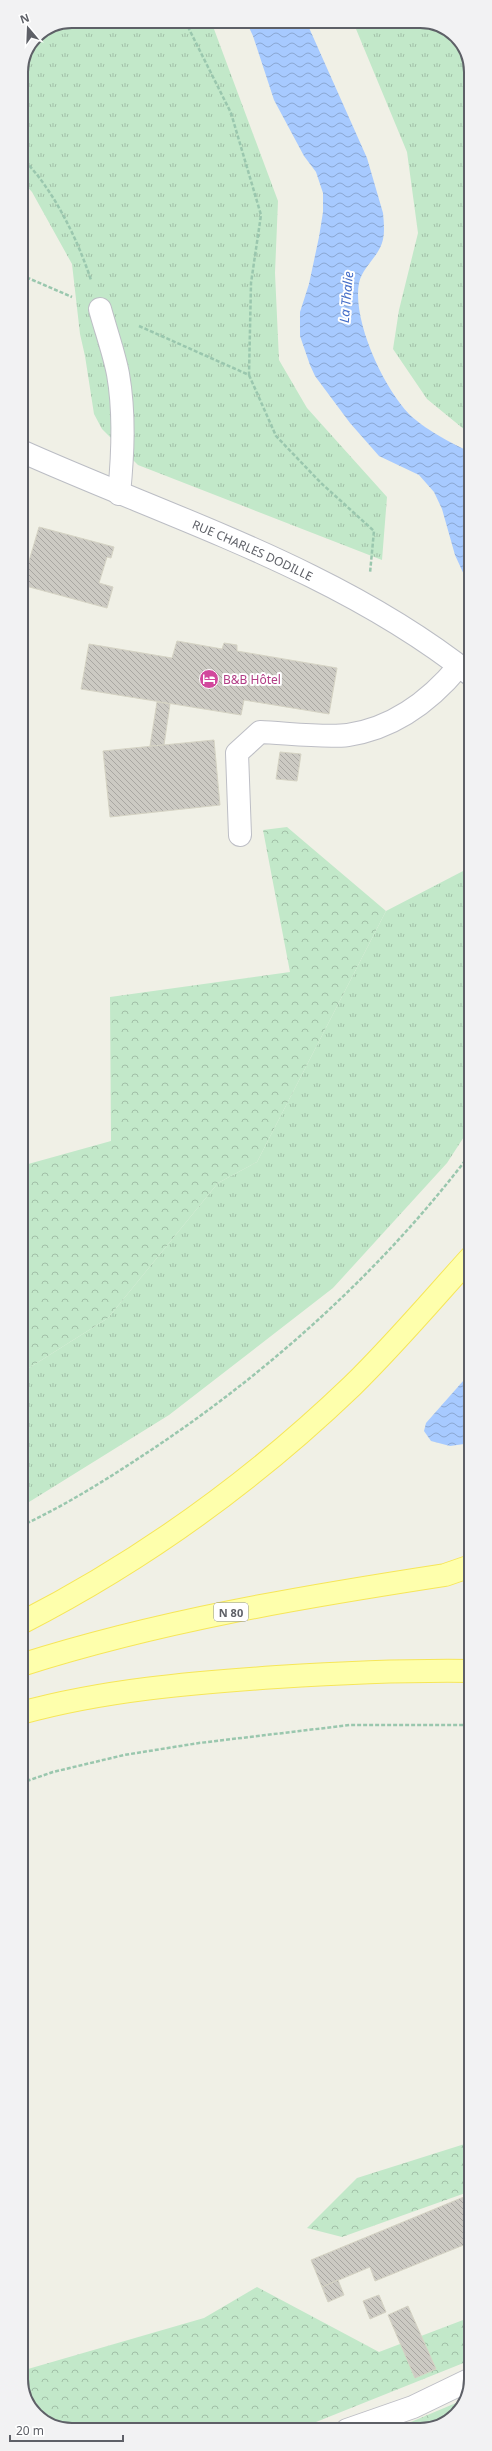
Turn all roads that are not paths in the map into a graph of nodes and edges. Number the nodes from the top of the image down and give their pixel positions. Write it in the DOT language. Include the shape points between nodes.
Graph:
graph roads {
  1 [pos="100,309"];
  2 [pos="28,454"];
  3 [pos="119,494"];
  4 [pos="464,670"];
  5 [pos="464,672"];
  6 [pos="240,835"];
  7 [pos="464,1265"];
  8 [pos="464,1568"];
  9 [pos="444,1575"];
  10 [pos="464,1576"];
  11 [pos="28,1619"];
  12 [pos="28,1663"];
  13 [pos="464,1671"];
  14 [pos="28,1711"];
  15 [pos="464,2383"];
  16 [pos="367,2423"];
  1 -- 3 [label="main road" via="119,381 124,443"];
  2 -- 3 [label="main road, RUE CHARLES DODILLE"];
  3 -- 4 [label="main road, RUE CHARLES DODILLE" via="327,583 367,605"];
  5 -- 6 [label="main road" via="444,684 414,709 382,728 347,735 260,732 237,753"];
  7 -- 11 [label="main road" via="352,1385 275,1455 183,1524 105,1575"];
  8 -- 9 [label="main road, N 80"];
  9 -- 10 [label="main road, N 80"];
  9 -- 12 [label="main road, N 80" via="245,1609 141,1631"];
  13 -- 14 [label="main road" via="357,1672 232,1680 92,1697"];
  15 -- 16 [label="main road" via="413,2407"];
}
